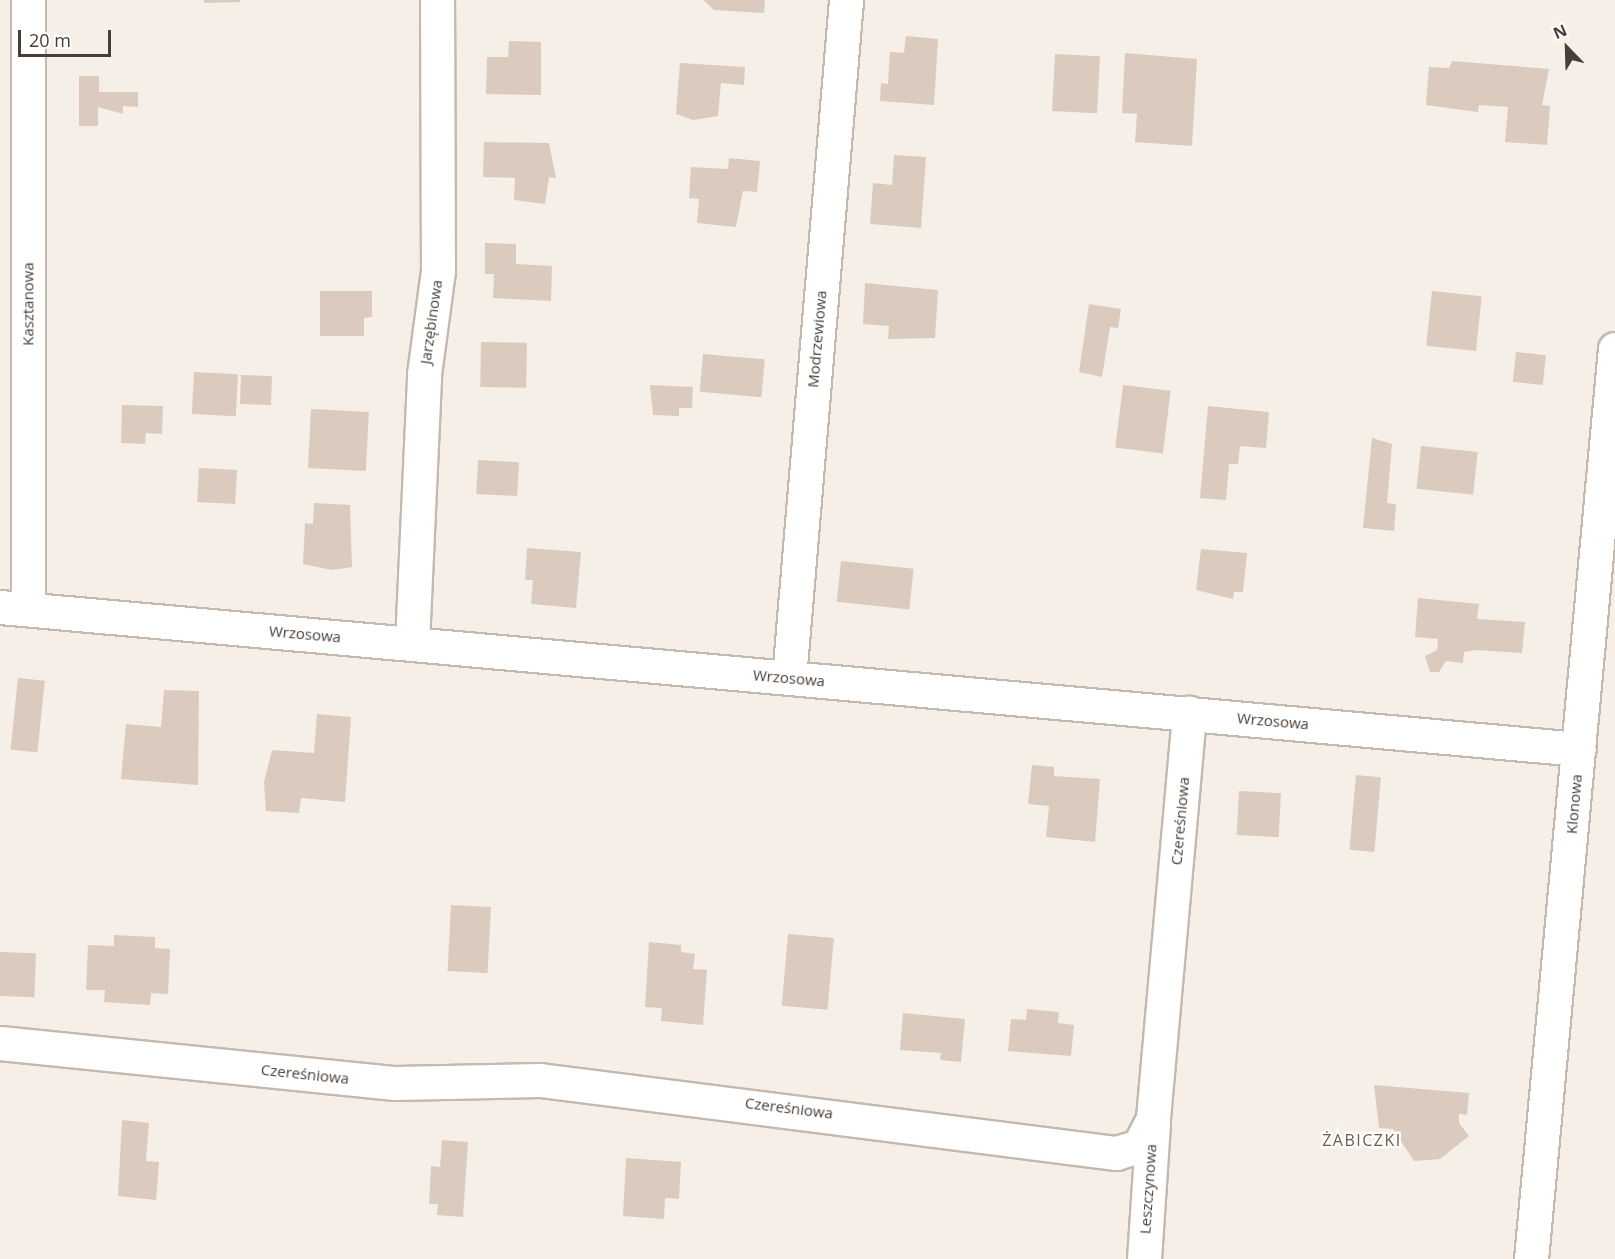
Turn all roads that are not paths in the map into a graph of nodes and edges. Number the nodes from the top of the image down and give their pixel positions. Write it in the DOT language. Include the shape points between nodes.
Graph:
graph roads {
  1 [pos="28,0"];
  2 [pos="437,0"];
  3 [pos="846,0"];
  4 [pos="1615,349"];
  5 [pos="14,608"];
  6 [pos="412,644"];
  7 [pos="789,678"];
  8 [pos="1190,713"];
  9 [pos="1579,749"];
  10 [pos="0,1043"];
  11 [pos="1153,1118"];
  12 [pos="1144,1259"];
  13 [pos="1531,1259"];
  1 -- 5 [label="street, Kasztanowa"];
  2 -- 6 [label="street, Jarzębinowa" via="438,271 424,374"];
  3 -- 7 [label="street, Modrzewiowa"];
  4 -- 9 [label="street, Klonowa"];
  5 -- 6 [label="street, Wrzosowa"];
  6 -- 7 [label="street, Wrzosowa"];
  7 -- 8 [label="street, Wrzosowa"];
  8 -- 9 [label="street, Wrzosowa"];
  8 -- 11 [label="street, Czereśniowa"];
  9 -- 13 [label="street, Klonowa"];
  10 -- 11 [label="street, Czereśniowa" via="394,1083 540,1080 855,1116 1078,1151 1116,1153 1139,1146"];
  11 -- 12 [label="street, Leszczynowa"];
}
